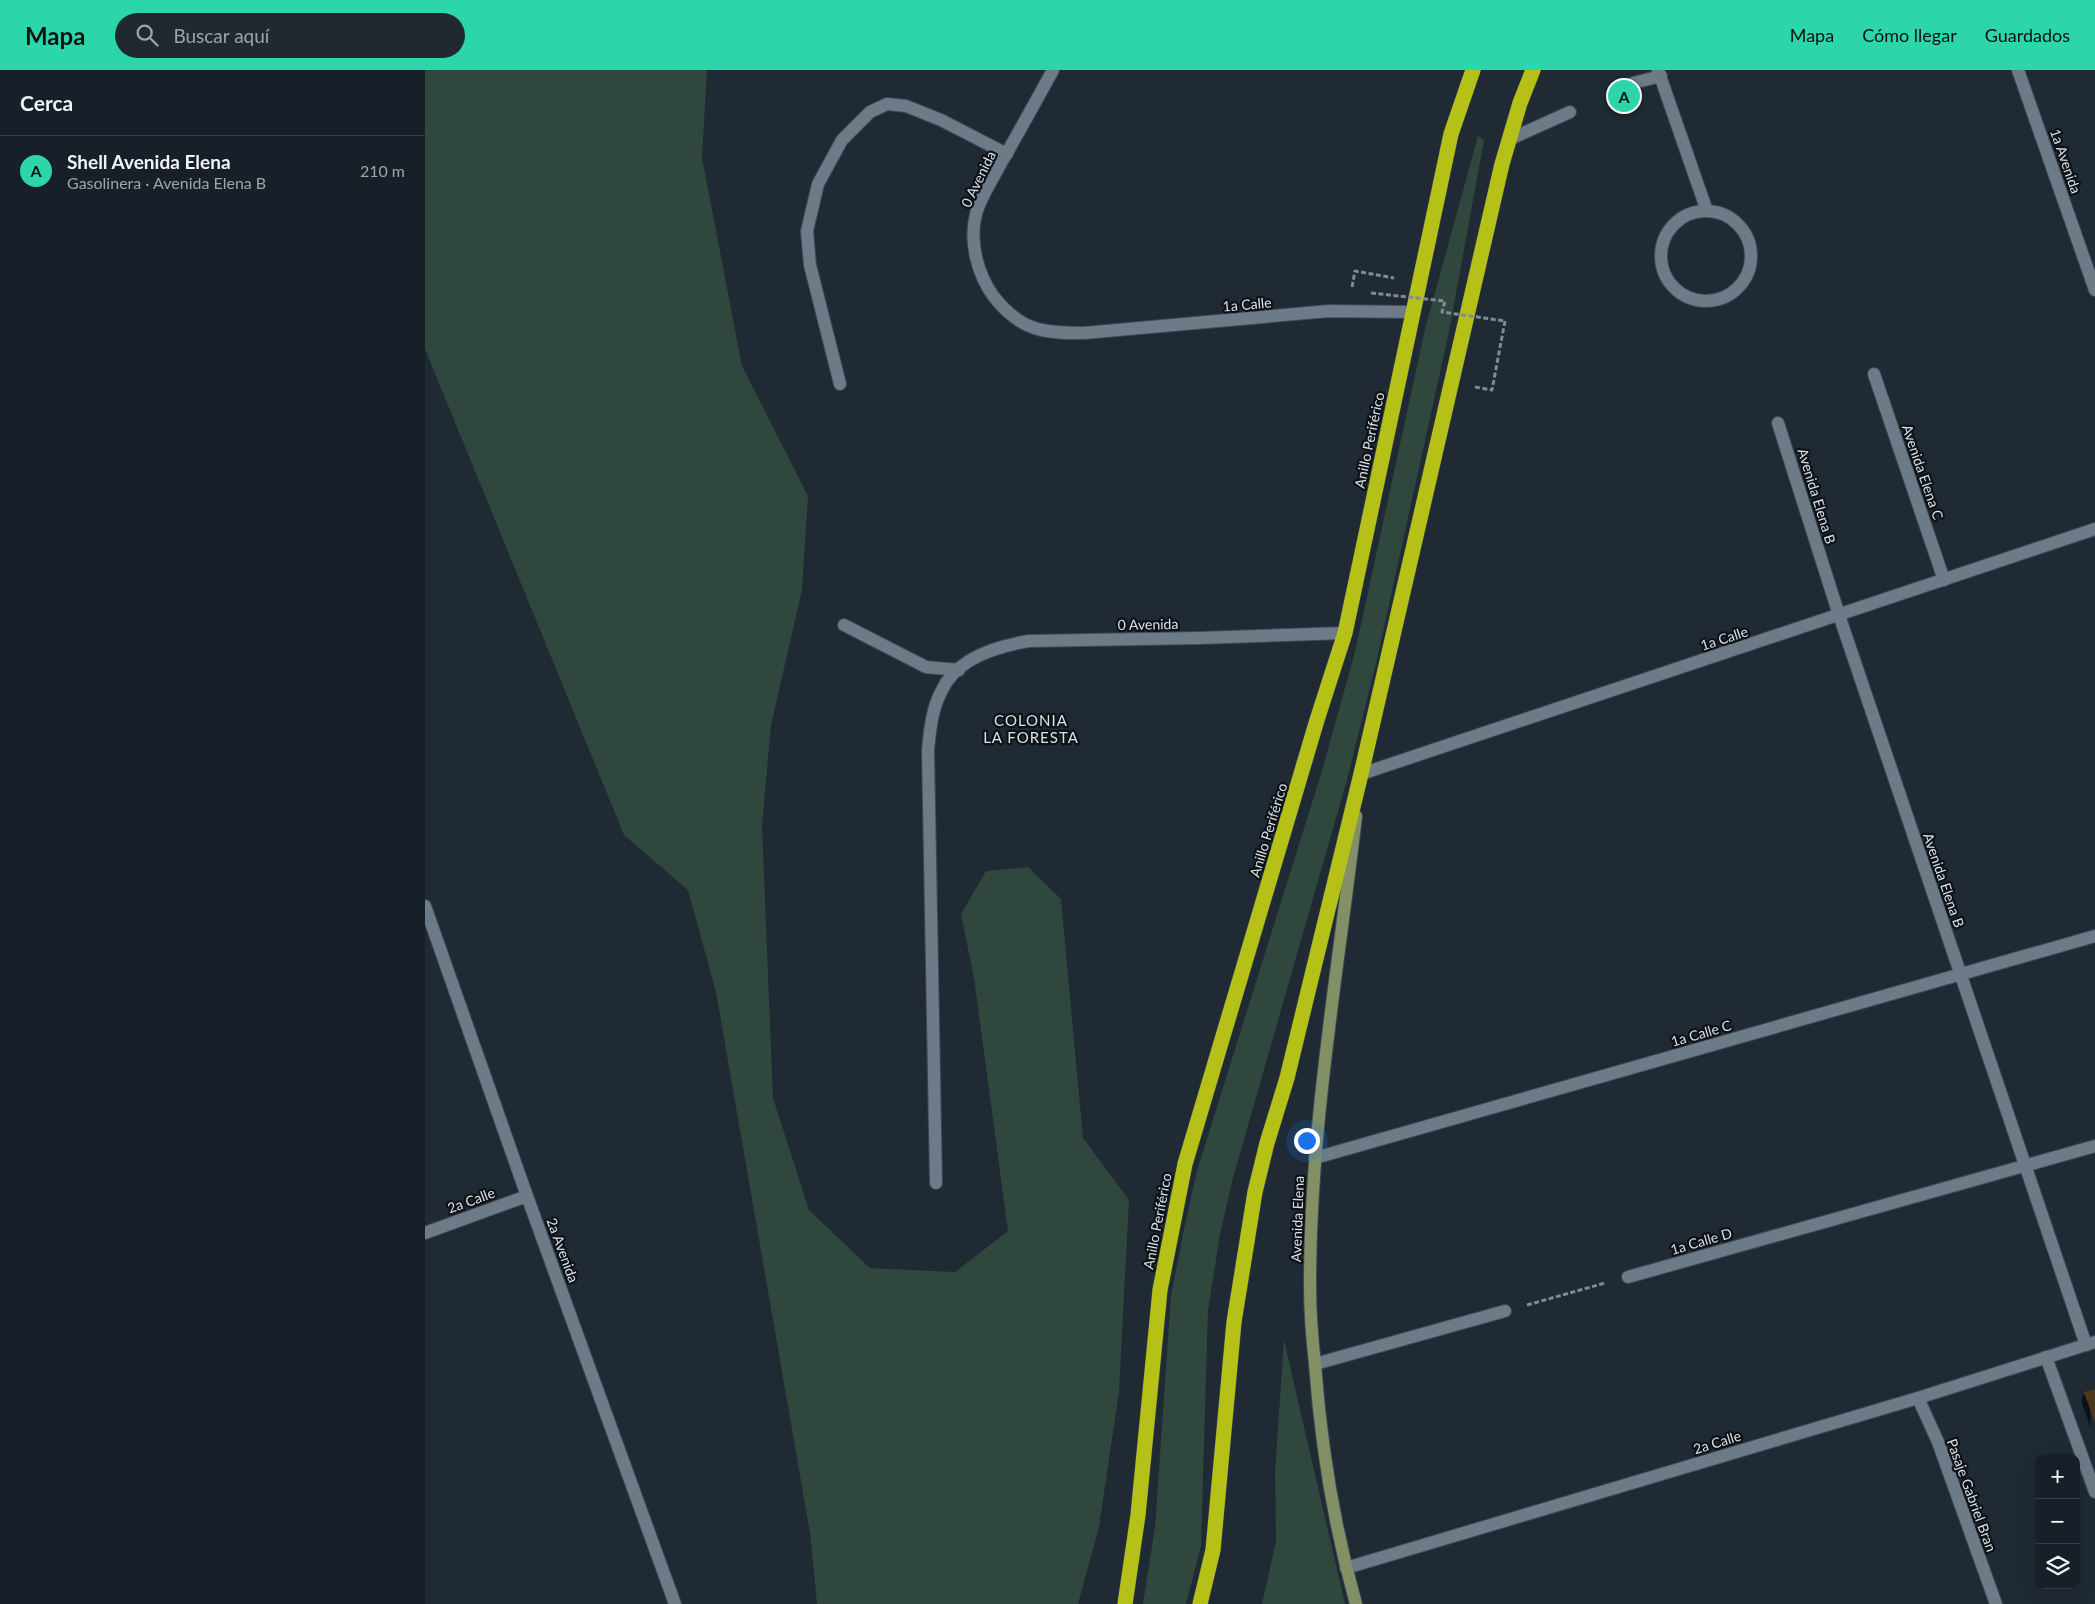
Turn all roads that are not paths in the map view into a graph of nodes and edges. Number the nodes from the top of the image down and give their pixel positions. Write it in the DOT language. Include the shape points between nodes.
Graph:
graph roads {
  1 [pos="1053,70"];
  2 [pos="1473,70"];
  3 [pos="1533,70"];
  4 [pos="2018,70"];
  5 [pos="1659,73"];
  6 [pos="1633,83"];
  7 [pos="1570,112"];
  8 [pos="1508,140"];
  9 [pos="1007,154"];
  10 [pos="1707,211"];
  11 [pos="2095,290"];
  12 [pos="1413,312"];
  13 [pos="1084,333"];
  14 [pos="1874,374"];
  15 [pos="840,384"];
  16 [pos="1778,423"];
  17 [pos="2095,529"];
  18 [pos="1944,580"];
  19 [pos="1839,615"];
  20 [pos="844,625"];
  21 [pos="1345,633"];
  22 [pos="959,670"];
  23 [pos="1361,774"];
  24 [pos="425,906"];
  25 [pos="2095,936"];
  26 [pos="1960,975"];
  27 [pos="2095,1146"];
  28 [pos="1315,1158"];
  29 [pos="2025,1166"];
  30 [pos="936,1183"];
  31 [pos="527,1196"];
  32 [pos="425,1233"];
  33 [pos="1628,1276"];
  34 [pos="1505,1311"];
  35 [pos="2090,1343"];
  36 [pos="2046,1357"];
  37 [pos="1315,1364"];
  38 [pos="1919,1398"];
  39 [pos="2095,1492"];
  40 [pos="1346,1568"];
  41 [pos="675,1604"];
  42 [pos="1125,1604"];
  43 [pos="1200,1604"];
  44 [pos="1356,1604"];
  45 [pos="1995,1604"];
  1 -- 9 [label="street, 0 Avenida"];
  2 -- 12 [label="highway, Anillo Periférico" via="1451,134"];
  3 -- 8 [label="highway"];
  4 -- 11 [label="street, 1a Avenida"];
  5 -- 6 [label="street"];
  5 -- 10 [label="street"];
  7 -- 8 [label="street"];
  8 -- 23 [label="highway"];
  9 -- 13 [label="street, 0 Avenida" via="976,213 975,252 983,275 1001,305 1028,327 1056,333"];
  9 -- 15 [label="street" via="941,120 906,106 887,104 870,112 841,140 818,184 807,231 810,266"];
  10 -- 10 [label="street" via="1692,213 1679,220 1662,244 1661,259 1672,286 1698,300 1713,300 1739,287 1751,260 1751,245 1739,226 1722,213"];
  12 -- 13 [label="street, 1a Calle" via="1329,311"];
  12 -- 21 [label="highway, Anillo Periférico"];
  14 -- 18 [label="street, Avenida Elena C"];
  16 -- 19 [label="street, Avenida Elena B"];
  17 -- 18 [label="street, 1a Calle"];
  18 -- 19 [label="street, 1a Calle"];
  19 -- 23 [label="street, 1a Calle"];
  19 -- 26 [label="street, Avenida Elena B"];
  20 -- 22 [label="street" via="926,667"];
  21 -- 22 [label="street, 0 Avenida" via="1029,641 1006,644 970,661"];
  21 -- 42 [label="highway, Anillo Periférico" via="1185,1164 1160,1290 1138,1515"];
  22 -- 30 [label="street, 0 Avenida" via="942,689 931,724 929,750"];
  23 -- 28 [label="main road, Avenida Elena"];
  23 -- 43 [label="highway" via="1287,1078 1255,1192 1235,1322 1213,1550"];
  24 -- 31 [label="street, 2a Avenida"];
  25 -- 26 [label="street, 1a Calle C"];
  26 -- 28 [label="street, 1a Calle C"];
  26 -- 29 [label="street, Avenida Elena B"];
  27 -- 29 [label="street, 1a Calle D"];
  28 -- 37 [label="main road, Avenida Elena" via="1310,1284"];
  29 -- 33 [label="street, 1a Calle D"];
  29 -- 35 [label="street, Avenida Elena B"];
  31 -- 32 [label="street, 2a Calle"];
  31 -- 41 [label="street, 2a Avenida"];
  34 -- 37 [label="street"];
  35 -- 36 [label="street, 2a Calle"];
  36 -- 38 [label="street, 2a Calle"];
  36 -- 39 [label="street"];
  37 -- 40 [label="main road, Avenida Elena" via="1326,1469"];
  38 -- 40 [label="street, 2a Calle"];
  38 -- 45 [label="street, Pasaje Gabriel Bran" via="1938,1442"];
  40 -- 44 [label="main road, Avenida Elena"];
}
